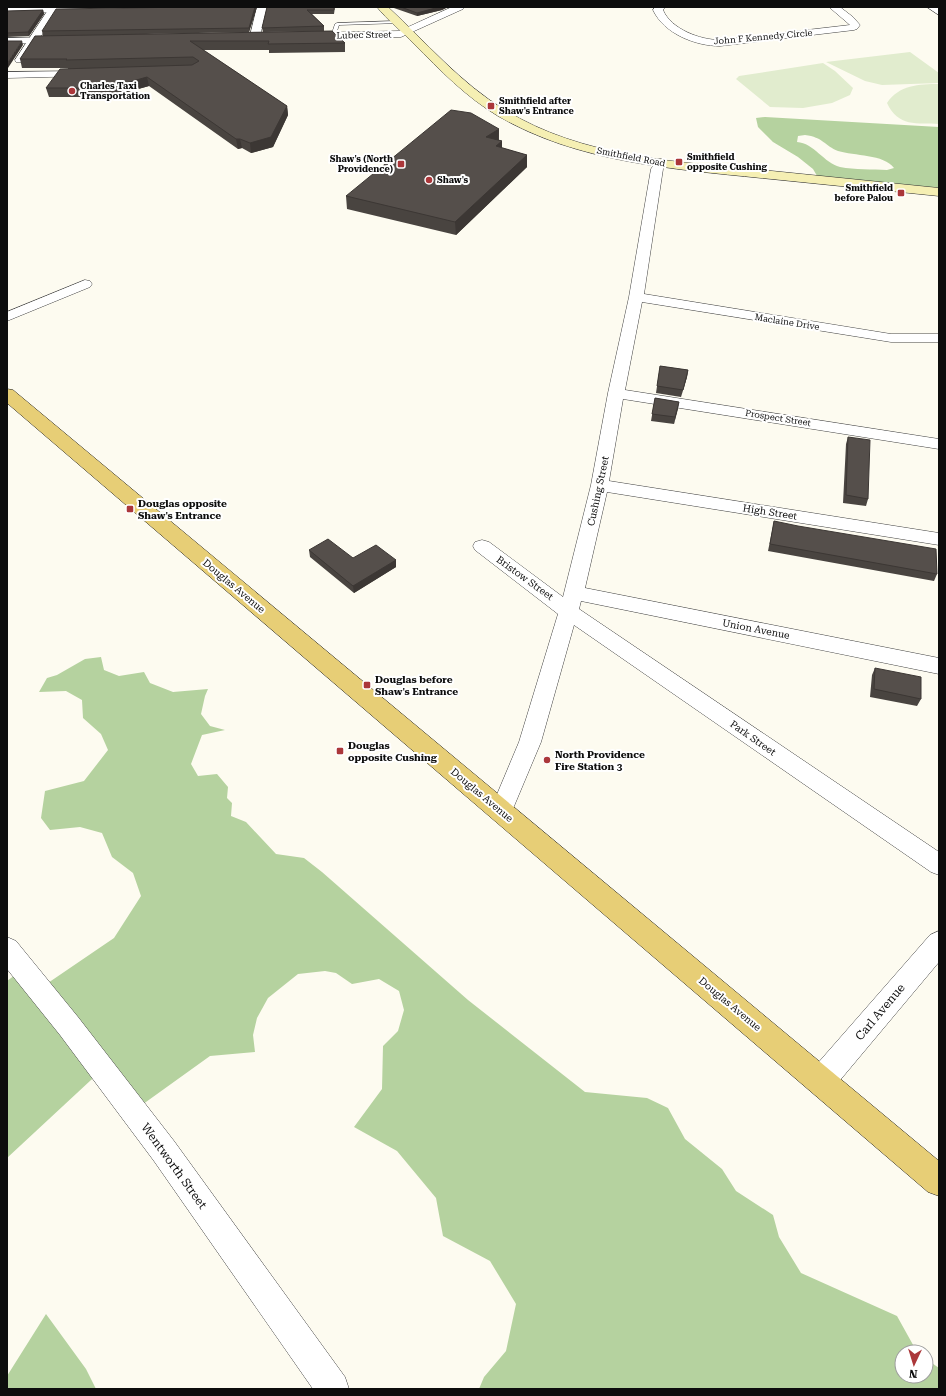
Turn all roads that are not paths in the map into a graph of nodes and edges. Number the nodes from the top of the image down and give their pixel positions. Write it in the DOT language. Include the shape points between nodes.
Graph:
graph roads {
  1 [pos="192,7"];
  2 [pos="262,7"];
  3 [pos="382,7"];
  4 [pos="460,7"];
  5 [pos="660,7"];
  6 [pos="834,7"];
  7 [pos="932,7"];
  8 [pos="54,8"];
  9 [pos="130,8"];
  10 [pos="99,9"];
  11 [pos="7,10"];
  12 [pos="939,12"];
  13 [pos="398,22"];
  14 [pos="409,31"];
  15 [pos="334,32"];
  16 [pos="255,36"];
  17 [pos="298,36"];
  18 [pos="72,40"];
  19 [pos="7,41"];
  20 [pos="32,41"];
  21 [pos="97,74"];
  22 [pos="9,75"];
  23 [pos="661,163"];
  24 [pos="939,192"];
  25 [pos="85,284"];
  26 [pos="636,297"];
  27 [pos="7,318"];
  28 [pos="939,338"];
  29 [pos="616,393"];
  30 [pos="7,394"];
  31 [pos="939,444"];
  32 [pos="600,485"];
  33 [pos="939,539"];
  34 [pos="482,546"];
  35 [pos="571,602"];
  36 [pos="939,666"];
  37 [pos="501,811"];
  38 [pos="939,865"];
  39 [pos="939,943"];
  40 [pos="7,949"];
  41 [pos="821,1081"];
  42 [pos="939,1181"];
  43 [pos="333,1389"];
  1 -- 9 [label="street"];
  2 -- 16 [label="street"];
  3 -- 13 [label="main road, Smithfield Road"];
  4 -- 14 [label="street, Lubec Street"];
  5 -- 6 [label="street, John F Kennedy Circle" via="658,12 673,27 700,41 720,43 854,27 852,21"];
  7 -- 12 [label="street"];
  8 -- 10 [label="street"];
  8 -- 11 [label="street"];
  8 -- 20 [label="street"];
  13 -- 14 [label="main road, Smithfield Road"];
  13 -- 15 [label="lane" via="365,23 363,28"];
  14 -- 15 [label="street, Lubec Street" via="401,34"];
  14 -- 23 [label="main road, Smithfield Road" via="480,98 539,132 624,157"];
  15 -- 17 [label="street, Lubec Street"];
  18 -- 20 [label="street"];
  19 -- 20 [label="street"];
  20 -- 22 [label="street"];
  21 -- 22 [label="street"];
  23 -- 24 [label="main road, Smithfield Road"];
  23 -- 26 [label="street, Cushing Street" via="657,169"];
  25 -- 27 [label="street"];
  26 -- 28 [label="street, Maclaine Drive" via="872,336"];
  26 -- 29 [label="street, Cushing Street"];
  29 -- 31 [label="street, Prospect Street"];
  29 -- 32 [label="street, Cushing Street"];
  30 -- 37 [label="main road, Douglas Avenue"];
  32 -- 33 [label="street, High Street"];
  32 -- 35 [label="street, Cushing Street"];
  34 -- 35 [label="street, Bristow Street"];
  35 -- 36 [label="street, Union Avenue"];
  35 -- 37 [label="street, Cushing Street" via="530,742"];
  35 -- 38 [label="street, Park Street"];
  37 -- 41 [label="main road, Douglas Avenue"];
  39 -- 41 [label="street, Carl Avenue"];
  40 -- 43 [label="street, Wentworth Street" via="164,1151"];
  41 -- 42 [label="main road, Douglas Avenue"];
}
